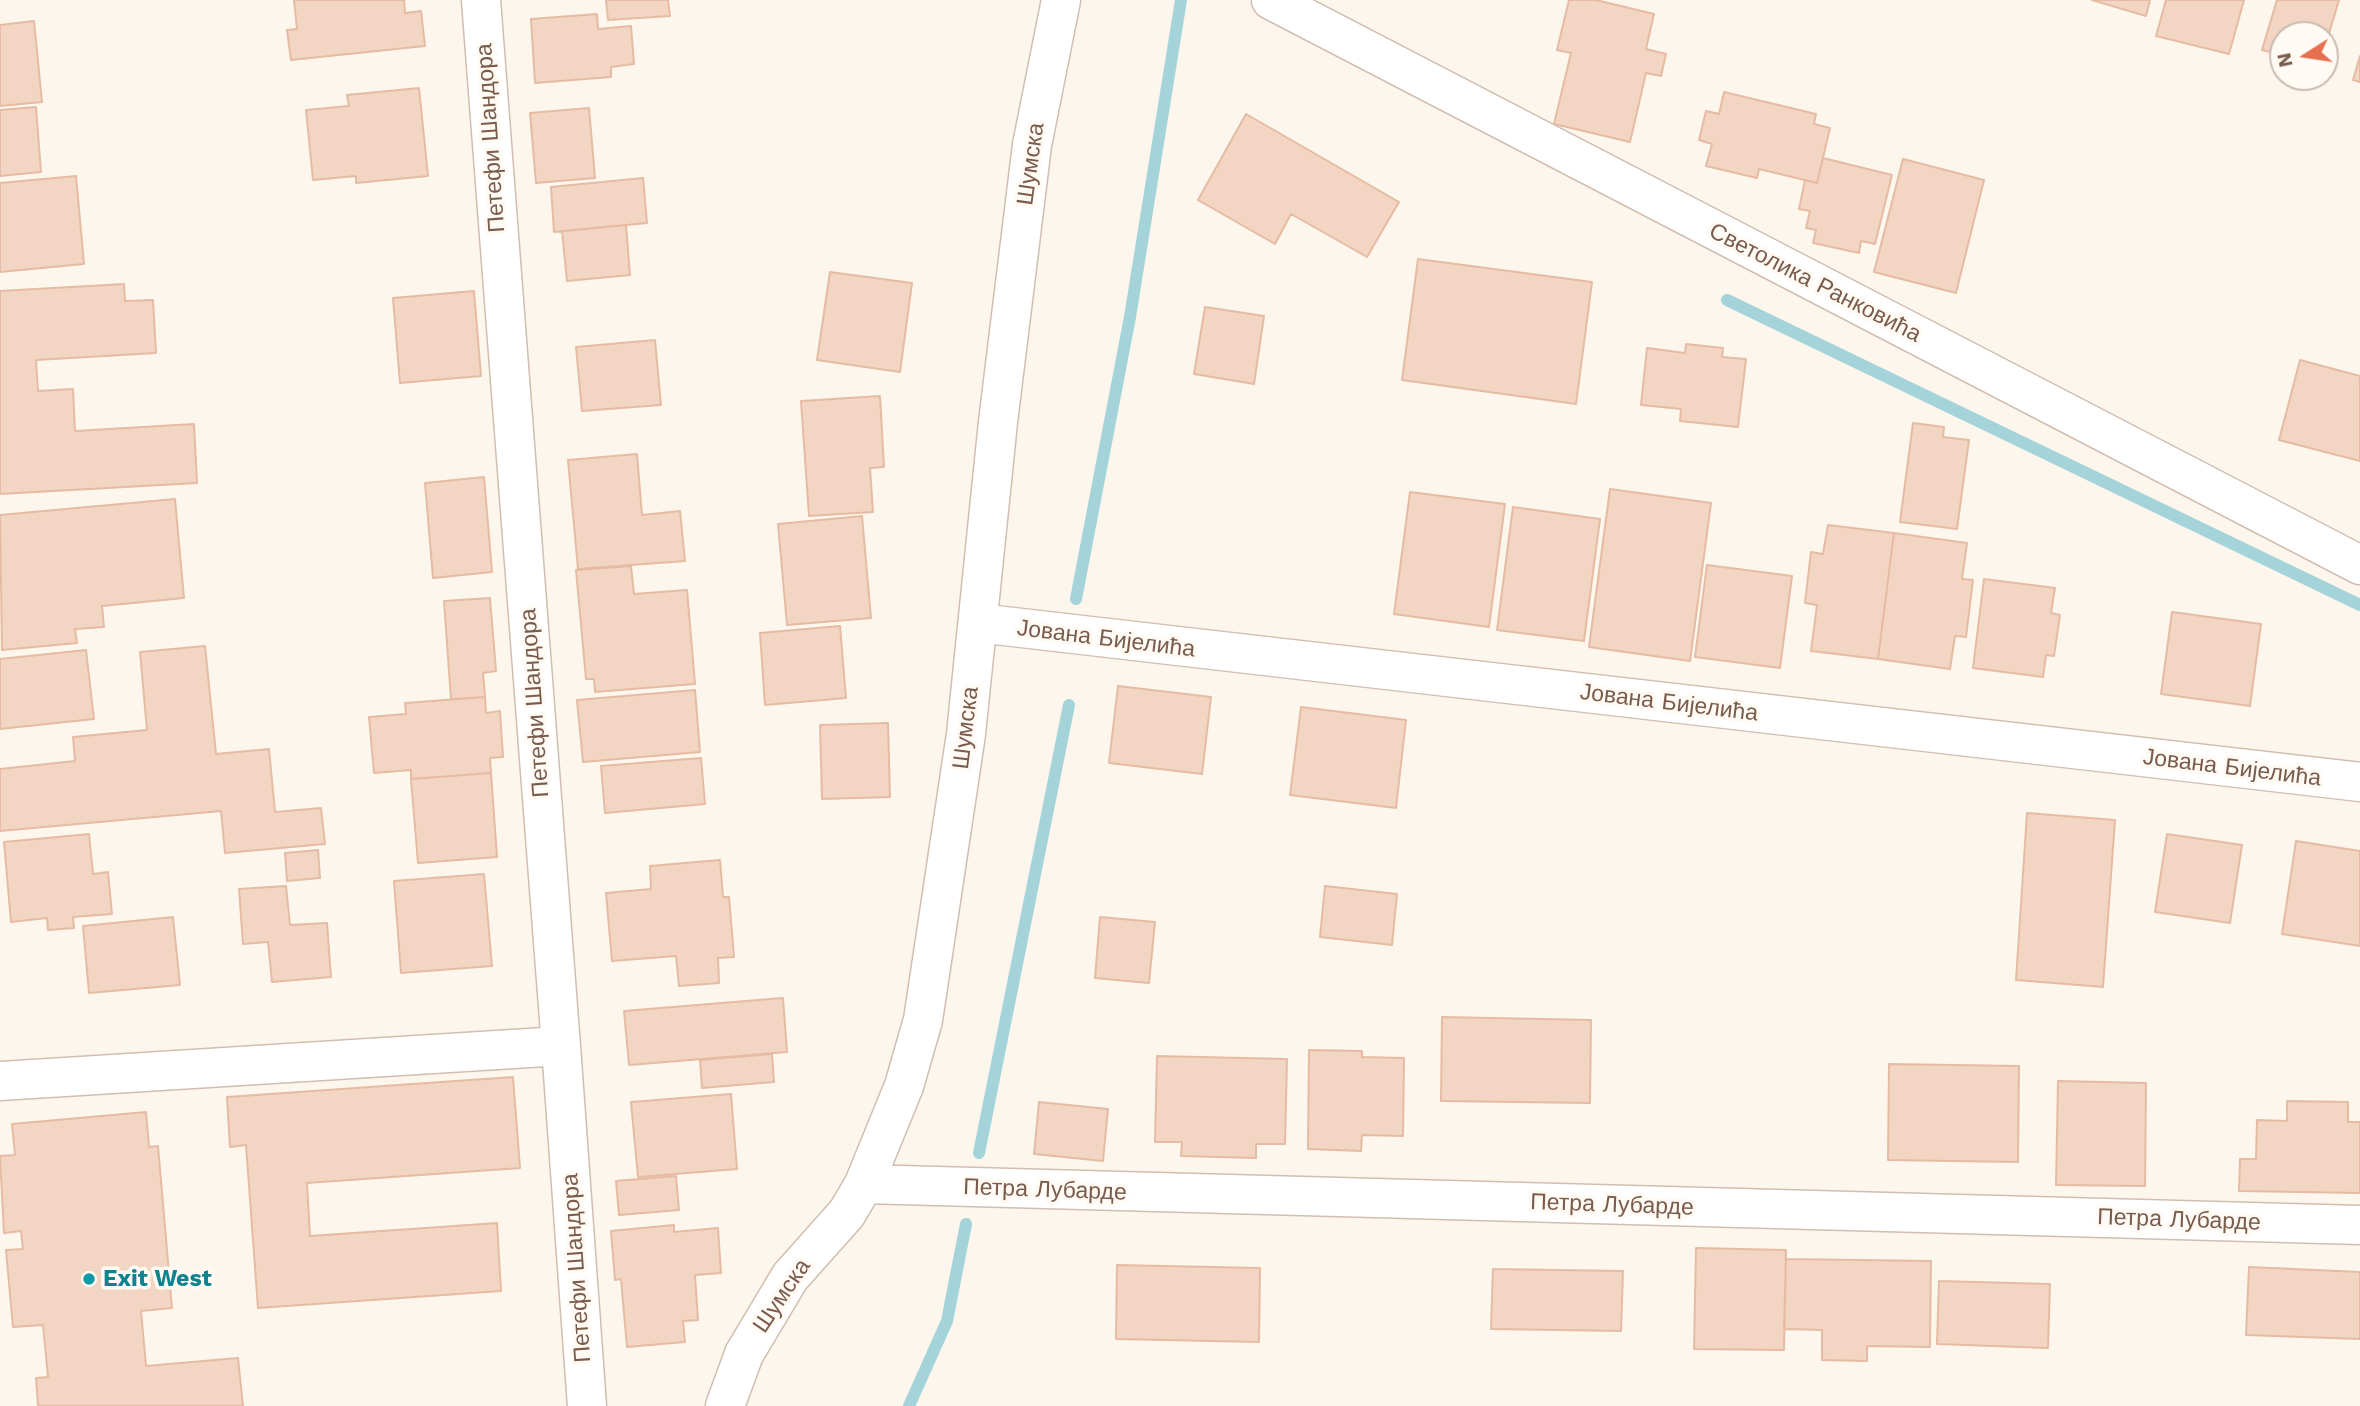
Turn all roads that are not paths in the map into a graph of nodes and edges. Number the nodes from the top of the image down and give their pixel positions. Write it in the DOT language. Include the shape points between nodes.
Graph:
graph roads {
  1 [pos="481,0"];
  2 [pos="1061,0"];
  3 [pos="1271,0"];
  4 [pos="2360,565"];
  5 [pos="978,623"];
  6 [pos="2360,782"];
  7 [pos="561,1046"];
  8 [pos="0,1081"];
  9 [pos="864,1184"];
  10 [pos="2360,1225"];
  11 [pos="587,1406"];
  12 [pos="725,1406"];
  1 -- 7 [label="street, Петефи Шандора"];
  2 -- 5 [label="street, Шумска" via="1032,145"];
  3 -- 4 [label="street, Светолика Ранковића"];
  5 -- 6 [label="street, Јована Бијелића"];
  5 -- 9 [label="street, Шумска" via="923,1020 904,1086"];
  7 -- 8 [label="street"];
  7 -- 11 [label="street, Петефи Шандора"];
  9 -- 10 [label="street, Петра Лубарде"];
  9 -- 12 [label="street, Шумска" via="847,1213 790,1277 744,1354"];
}
